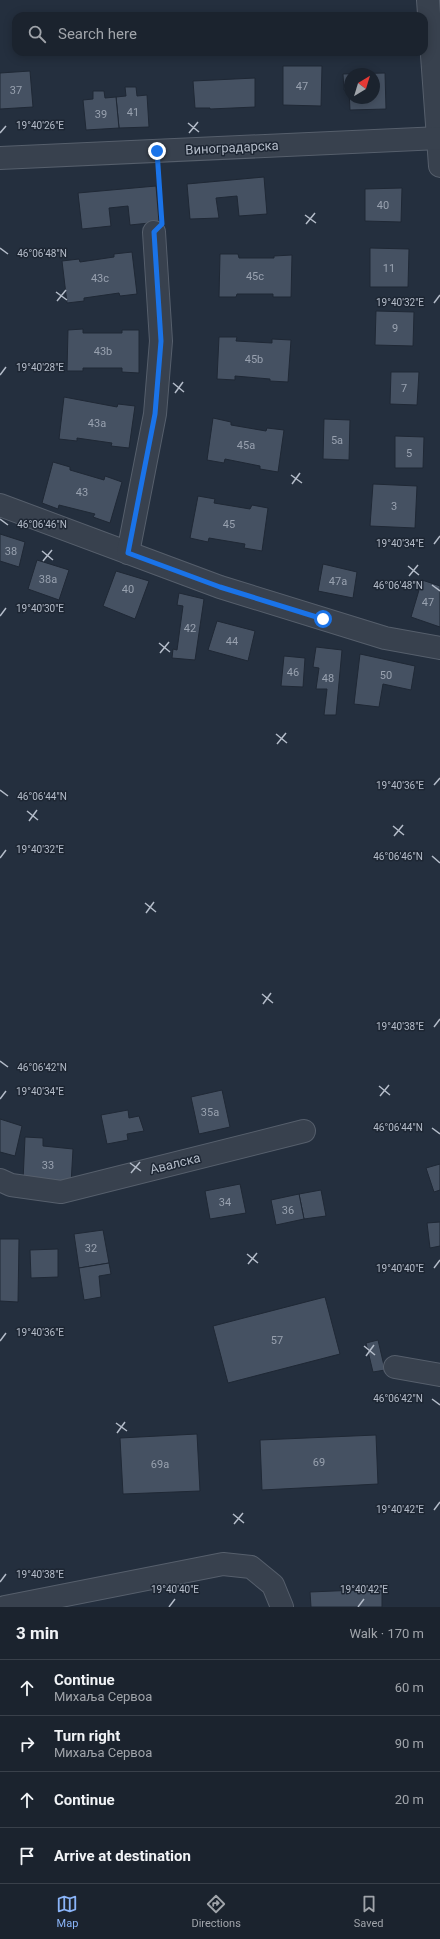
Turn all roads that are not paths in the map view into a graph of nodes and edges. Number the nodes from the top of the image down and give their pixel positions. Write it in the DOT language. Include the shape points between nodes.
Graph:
graph roads {
  1 [pos="428,0"];
  2 [pos="439,138"];
  3 [pos="0,158"];
  4 [pos="440,166"];
  5 [pos="154,232"];
  6 [pos="0,505"];
  7 [pos="128,553"];
  8 [pos="440,648"];
  9 [pos="304,1131"];
  10 [pos="0,1180"];
  11 [pos="395,1367"];
  12 [pos="440,1376"];
  13 [pos="81,1599"];
  14 [pos="5,1607"];
  15 [pos="282,1607"];
  1 -- 2 [label="street"];
  2 -- 3 [label="street, Виноградарска"];
  2 -- 4 [label="street"];
  5 -- 7 [label="street" via="161,341 160,363 155,414"];
  6 -- 7 [label="street"];
  7 -- 8 [label="street" via="220,587 385,638"];
  9 -- 10 [label="street, Авалска" via="61,1192 11,1185"];
  11 -- 12 [label="street"];
  13 -- 14 [label="street"];
  13 -- 15 [label="street" via="223,1564 251,1567 273,1585"];
}
